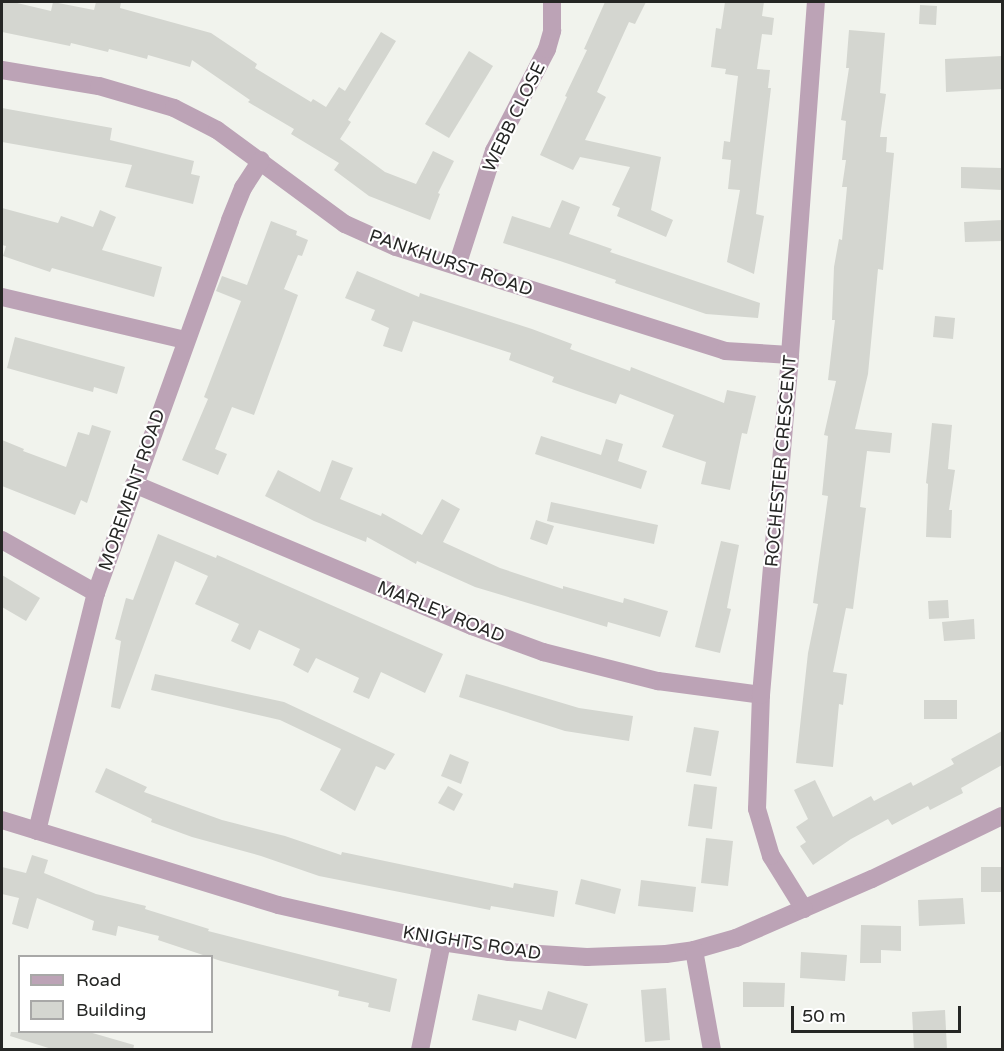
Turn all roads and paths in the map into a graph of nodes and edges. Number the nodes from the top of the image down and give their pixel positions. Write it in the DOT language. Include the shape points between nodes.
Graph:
graph roads {
  1 [pos="552,2"];
  2 [pos="816,2"];
  3 [pos="2,70"];
  4 [pos="261,160"];
  5 [pos="457,266"];
  6 [pos="2,297"];
  7 [pos="185,340"];
  8 [pos="790,355"];
  9 [pos="134,483"];
  10 [pos="2,540"];
  11 [pos="96,593"];
  12 [pos="761,695"];
  13 [pos="1002,816"];
  14 [pos="2,820"];
  15 [pos="37,831"];
  16 [pos="804,909"];
  17 [pos="442,942"];
  18 [pos="694,950"];
  19 [pos="420,1050"];
  20 [pos="712,1050"];
  1 -- 5 [label="street, WEBB CLOSE" via="552,31 547,49 494,151"];
  2 -- 8 [label="street, ROCHESTER CRESCENT"];
  3 -- 4 [label="street, PANKHURST ROAD" via="99,86 174,108 218,130"];
  4 -- 5 [label="street, PANKHURST ROAD" via="365,235"];
  4 -- 7 [label="street, MOREMENT ROAD" via="243,188"];
  5 -- 8 [label="street, PANKHURST ROAD" via="725,351"];
  6 -- 7 [label="street"];
  7 -- 9 [label="street, MOREMENT ROAD"];
  8 -- 12 [label="street, ROCHESTER CRESCENT"];
  9 -- 11 [label="street, MOREMENT ROAD"];
  9 -- 12 [label="street, MARLEY ROAD" via="543,652 658,681"];
  10 -- 11 [label="street"];
  11 -- 15 [label="street, MOREMENT ROAD"];
  12 -- 16 [label="street, ROCHESTER CRESCENT" via="757,809 771,856"];
  13 -- 16 [label="street, KNIGHTS ROAD"];
  14 -- 15 [label="street, KNIGHTS ROAD"];
  15 -- 17 [label="street, KNIGHTS ROAD" via="278,905"];
  16 -- 18 [label="street, KNIGHTS ROAD" via="736,938"];
  17 -- 18 [label="street, KNIGHTS ROAD" via="509,952 587,957"];
  17 -- 19 [label="street"];
  18 -- 20 [label="street"];
}
